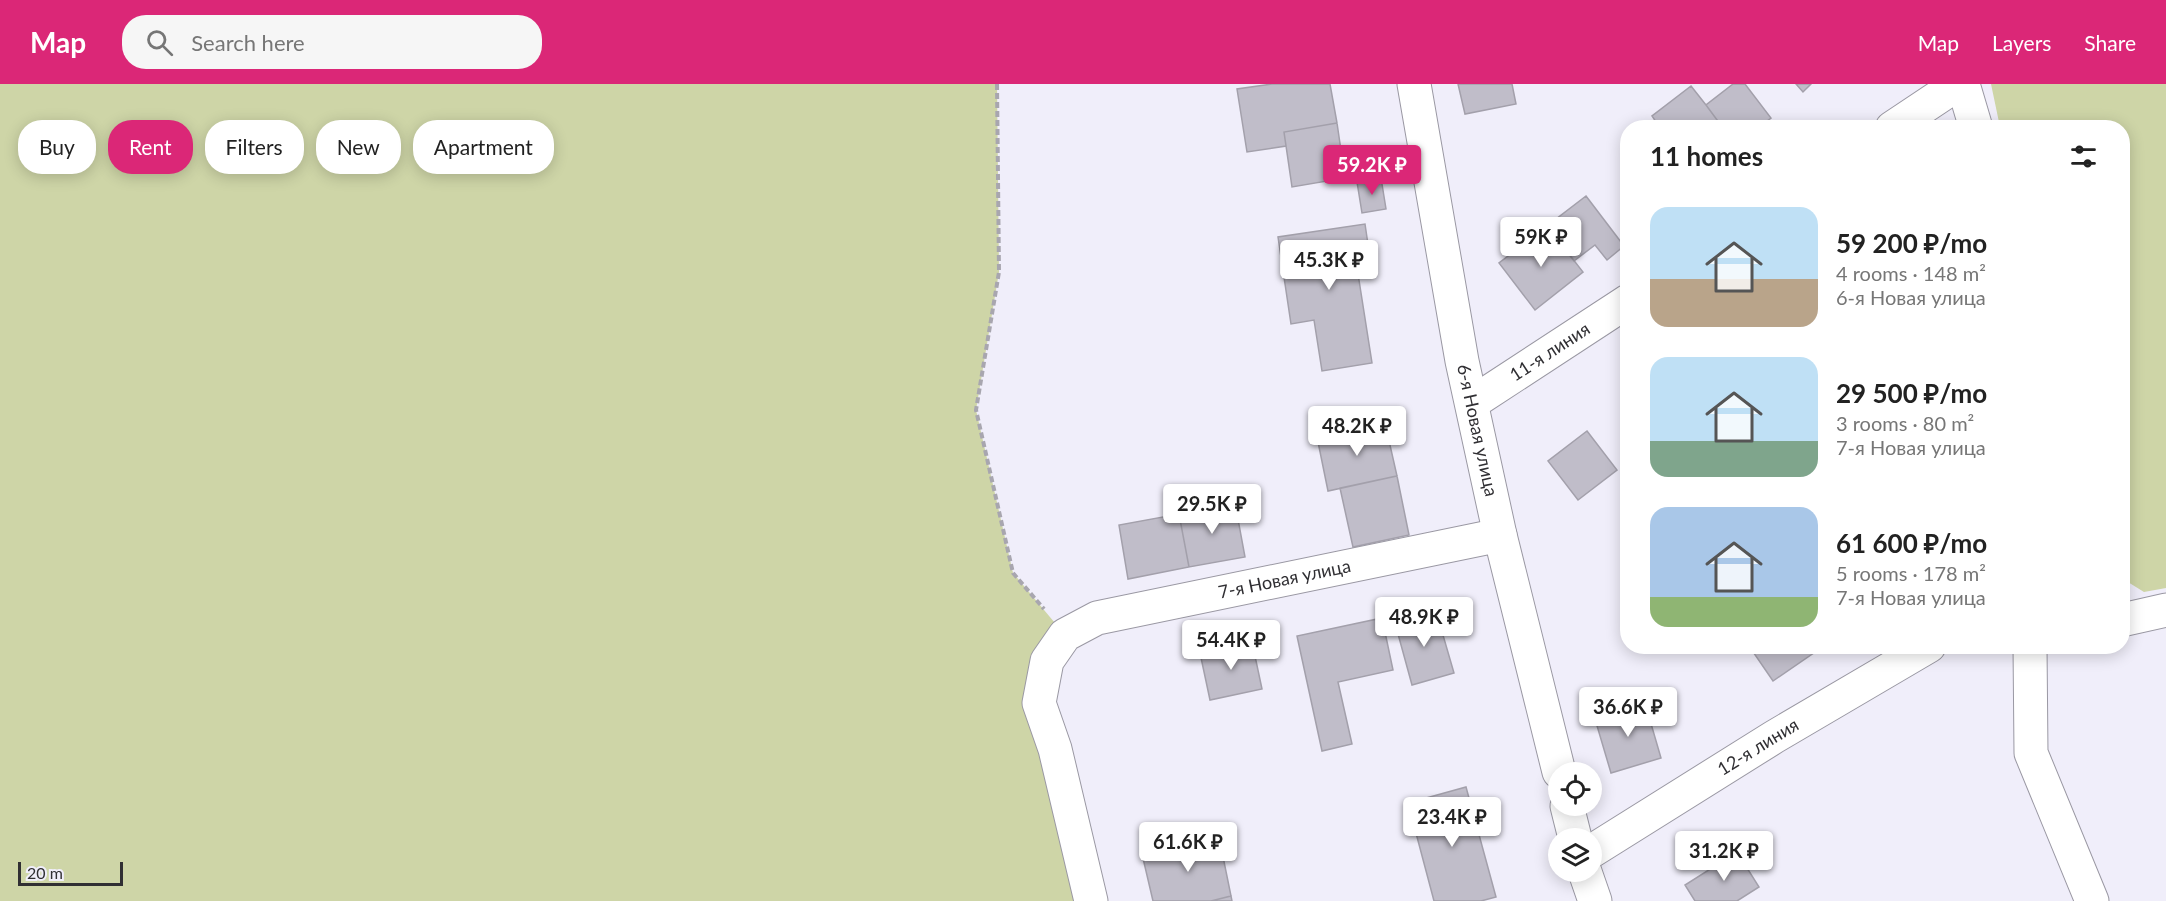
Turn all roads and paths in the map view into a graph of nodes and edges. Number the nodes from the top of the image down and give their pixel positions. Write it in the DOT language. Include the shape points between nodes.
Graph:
graph roads {
  1 [pos="997,84"];
  2 [pos="1414,84"];
  3 [pos="1958,84"];
  4 [pos="1963,84"];
  5 [pos="1904,120"];
  6 [pos="1974,120"];
  7 [pos="1620,306"];
  8 [pos="1472,403"];
  9 [pos="1500,535"];
  10 [pos="2166,610"];
  11 [pos="2130,618"];
  12 [pos="1065,635"];
  13 [pos="1915,654"];
  14 [pos="2030,654"];
  15 [pos="1557,762"];
  16 [pos="1602,845"];
  17 [pos="1588,882"];
  18 [pos="1091,901"];
  19 [pos="1595,901"];
  20 [pos="2092,901"];
  1 -- 12 [label="path" via="999,272 976,410 1013,573"];
  2 -- 8 [label="street, 6-я Новая улица"];
  3 -- 5 [label="street"];
  4 -- 6 [label="street"];
  7 -- 8 [label="street, 11-я линия"];
  8 -- 9 [label="street, 6-я Новая улица"];
  9 -- 12 [label="street, 7-я Новая улица" via="1097,618"];
  9 -- 15 [label="street, 6-я Новая улица"];
  10 -- 11 [label="street"];
  12 -- 18 [label="street, 7-я Новая улица" via="1047,661 1039,703 1055,749"];
  13 -- 16 [label="street, 12-я линия"];
  14 -- 20 [label="street" via="2031,753"];
  17 -- 19 [label="street"];
}
